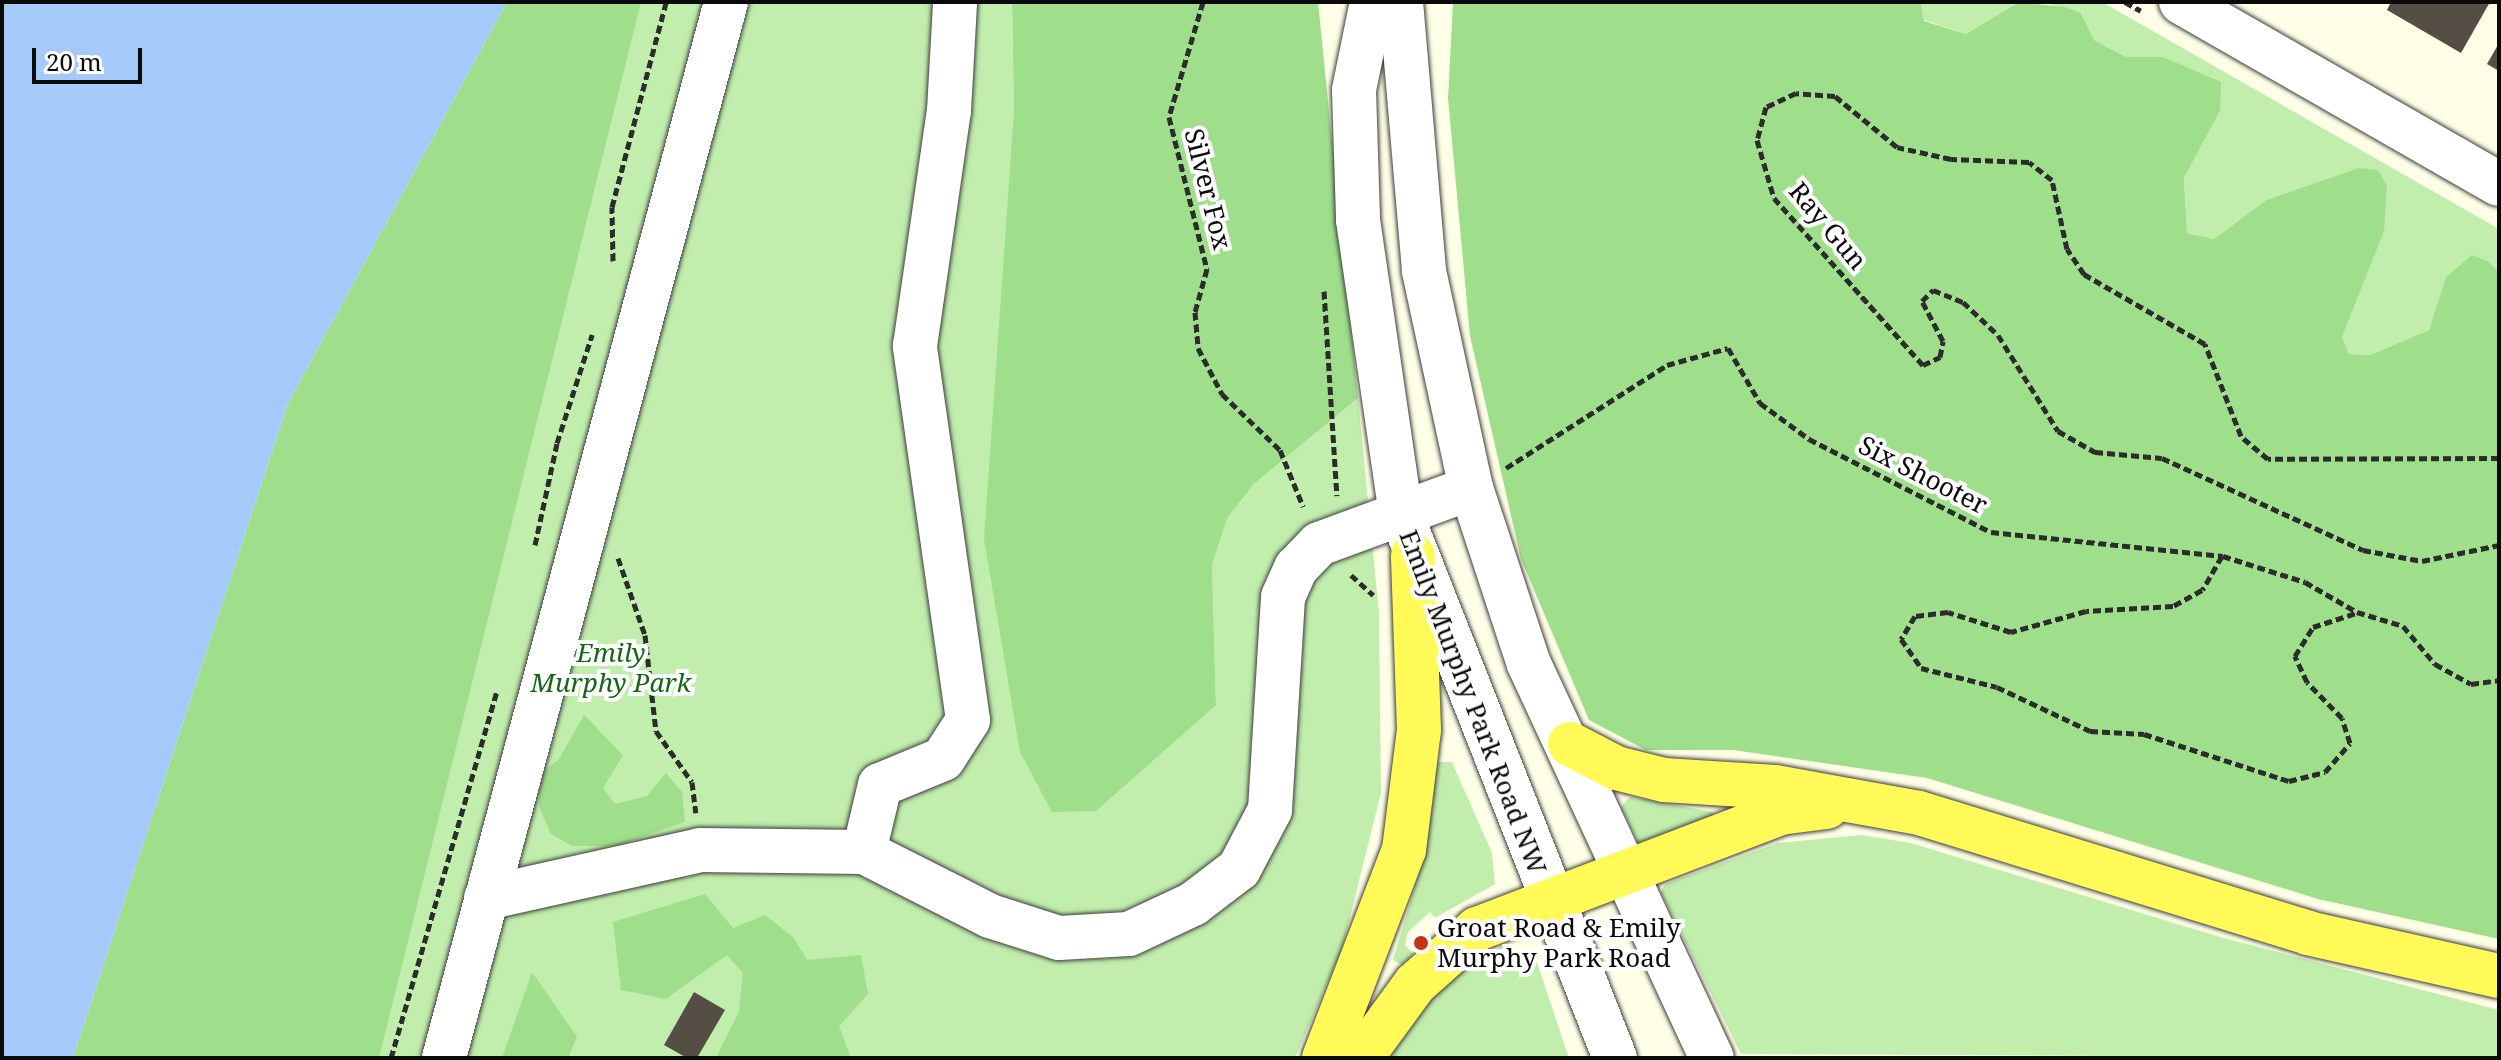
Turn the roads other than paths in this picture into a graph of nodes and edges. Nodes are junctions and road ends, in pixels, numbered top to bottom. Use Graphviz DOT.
graph roads {
  1 [pos="726,2"];
  2 [pos="955,2"];
  3 [pos="1372,2"];
  4 [pos="1401,2"];
  5 [pos="2181,2"];
  6 [pos="2499,184"];
  7 [pos="1471,488"];
  8 [pos="1401,514"];
  9 [pos="1413,555"];
  10 [pos="1570,744"];
  11 [pos="1865,803"];
  12 [pos="864,852"];
  13 [pos="1622,872"];
  14 [pos="1548,896"];
  15 [pos="486,898"];
  16 [pos="2499,976"];
  17 [pos="1711,1055"];
  18 [pos="444,1058"];
  19 [pos="1324,1058"];
  20 [pos="1361,1058"];
  21 [pos="1615,1058"];
  1 -- 15 [label="street"];
  2 -- 12 [label="street"];
  3 -- 8 [label="street, Emily Murphy Park Road NW"];
  4 -- 7 [label="street"];
  5 -- 6 [label="street"];
  7 -- 8 [label="street"];
  7 -- 10 [label="street"];
  8 -- 9 [label="street, Emily Murphy Park Road NW"];
  8 -- 12 [label="street"];
  9 -- 14 [label="street, Emily Murphy Park Road NW"];
  9 -- 19 [label="main road"];
  10 -- 11 [label="main road"];
  10 -- 13 [label="street"];
  11 -- 13 [label="main road"];
  11 -- 16 [label="main road"];
  12 -- 15 [label="street"];
  13 -- 14 [label="main road"];
  13 -- 17 [label="street"];
  14 -- 20 [label="main road"];
  14 -- 21 [label="street, Emily Murphy Park Road NW"];
  15 -- 18 [label="street"];
}
